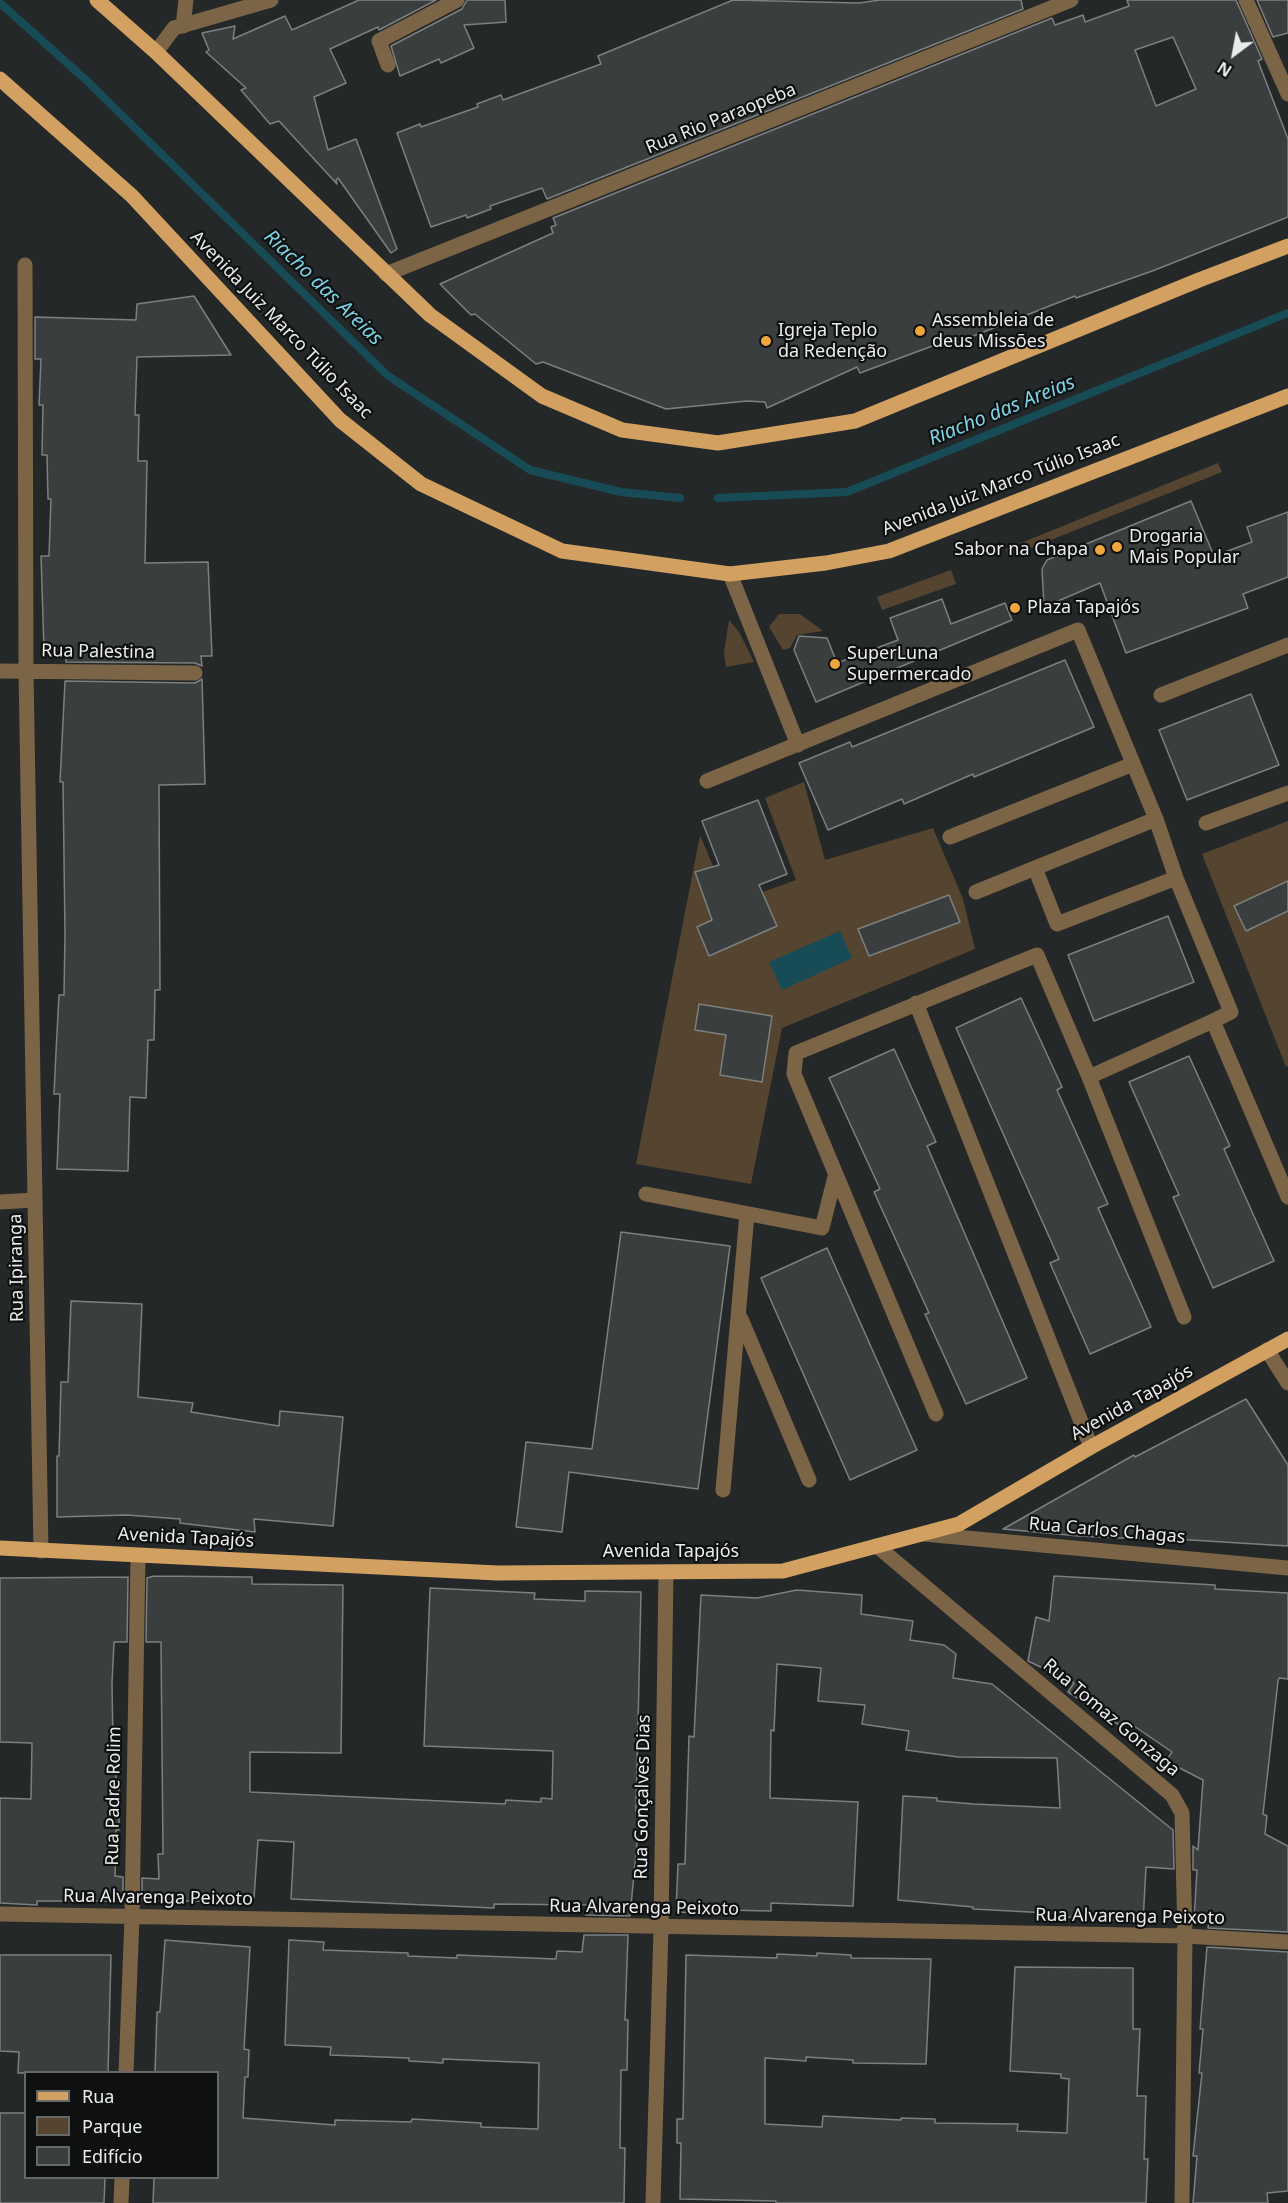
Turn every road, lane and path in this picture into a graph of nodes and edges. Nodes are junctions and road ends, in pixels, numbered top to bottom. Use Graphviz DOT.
graph roads {
  1 [pos="97,0"];
  2 [pos="186,0"];
  3 [pos="271,0"];
  4 [pos="457,0"];
  5 [pos="1071,0"];
  6 [pos="1246,0"];
  7 [pos="183,26"];
  8 [pos="156,52"];
  9 [pos="387,65"];
  10 [pos="0,80"];
  11 [pos="1288,94"];
  12 [pos="1288,246"];
  13 [pos="26,264"];
  14 [pos="386,274"];
  15 [pos="1288,396"];
  16 [pos="730,574"];
  17 [pos="1288,645"];
  18 [pos="0,671"];
  19 [pos="26,671"];
  20 [pos="195,673"];
  21 [pos="1161,695"];
  22 [pos="798,745"];
  23 [pos="1133,764"];
  24 [pos="706,781"];
  25 [pos="1288,793"];
  26 [pos="1156,819"];
  27 [pos="1206,823"];
  28 [pos="950,837"];
  29 [pos="1035,868"];
  30 [pos="1176,878"];
  31 [pos="976,892"];
  32 [pos="916,1004"];
  33 [pos="1213,1021"];
  34 [pos="1089,1077"];
  35 [pos="835,1177"];
  36 [pos="646,1194"];
  37 [pos="1288,1197"];
  38 [pos="35,1200"];
  39 [pos="0,1202"];
  40 [pos="747,1214"];
  41 [pos="740,1317"];
  42 [pos="1184,1317"];
  43 [pos="1288,1339"];
  44 [pos="1267,1350"];
  45 [pos="1288,1383"];
  46 [pos="936,1414"];
  47 [pos="1091,1447"];
  48 [pos="809,1480"];
  49 [pos="723,1490"];
  50 [pos="923,1534"];
  51 [pos="877,1546"];
  52 [pos="0,1548"];
  53 [pos="41,1551"];
  54 [pos="138,1556"];
  55 [pos="1288,1568"];
  56 [pos="666,1572"];
  57 [pos="0,1914"];
  58 [pos="132,1918"];
  59 [pos="661,1929"];
  60 [pos="1185,1936"];
  61 [pos="1288,1942"];
  62 [pos="126,2071"];
  63 [pos="122,2179"];
  64 [pos="121,2203"];
  65 [pos="653,2203"];
  66 [pos="1182,2203"];
  1 -- 8 [label="main road"];
  2 -- 7 [label="street"];
  3 -- 7 [label="street"];
  4 -- 9 [label="street"];
  5 -- 14 [label="street, Rua Rio Paraopeba"];
  6 -- 11 [label="street"];
  7 -- 8 [label="street"];
  8 -- 14 [label="main road"];
  10 -- 16 [label="main road, Avenida Juiz Marco Túlio Isaac"];
  12 -- 14 [label="main road"];
  13 -- 19 [label="street, Rua Ipiranga"];
  15 -- 16 [label="main road, Avenida Juiz Marco Túlio Isaac"];
  16 -- 22 [label="street"];
  17 -- 21 [label="street"];
  18 -- 19 [label="street, Rua Palestina"];
  19 -- 20 [label="street, Rua Palestina"];
  19 -- 38 [label="street, Rua Ipiranga"];
  22 -- 23 [label="street"];
  22 -- 24 [label="street"];
  23 -- 26 [label="street"];
  23 -- 28 [label="street"];
  25 -- 27 [label="street"];
  26 -- 29 [label="street"];
  26 -- 30 [label="street"];
  29 -- 30 [label="street"];
  29 -- 31 [label="street"];
  30 -- 33 [label="street"];
  32 -- 34 [label="street"];
  32 -- 35 [label="street"];
  32 -- 47 [label="street"];
  33 -- 34 [label="street"];
  33 -- 37 [label="street"];
  34 -- 42 [label="street"];
  35 -- 40 [label="street"];
  35 -- 46 [label="street"];
  36 -- 40 [label="street"];
  38 -- 39 [label="street"];
  38 -- 53 [label="street, Rua Ipiranga"];
  40 -- 41 [label="street"];
  41 -- 48 [label="street"];
  41 -- 49 [label="street"];
  43 -- 44 [label="main road, Avenida Tapajós"];
  44 -- 45 [label="street"];
  44 -- 47 [label="main road, Avenida Tapajós"];
  47 -- 50 [label="main road, Avenida Tapajós"];
  50 -- 51 [label="main road, Avenida Tapajós"];
  50 -- 55 [label="street, Rua Carlos Chagas"];
  51 -- 56 [label="main road, Avenida Tapajós"];
  51 -- 60 [label="street, Rua Tomaz Gonzaga"];
  52 -- 53 [label="main road, Avenida Tapajós"];
  53 -- 54 [label="main road, Avenida Tapajós"];
  54 -- 56 [label="main road, Avenida Tapajós"];
  54 -- 58 [label="street, Rua Padre Rolim"];
  56 -- 59 [label="street, Rua Gonçalves Dias"];
  57 -- 58 [label="street, Rua Alvarenga Peixoto"];
  58 -- 59 [label="street, Rua Alvarenga Peixoto"];
  58 -- 62 [label="street, Rua Padre Rolim"];
  59 -- 60 [label="street, Rua Alvarenga Peixoto"];
  59 -- 65 [label="street, Rua Gonçalves Dias"];
  60 -- 61 [label="street, Rua Alvarenga Peixoto"];
  60 -- 66 [label="street, Rua Tomaz Gonzaga"];
  63 -- 64 [label="street"];
}
